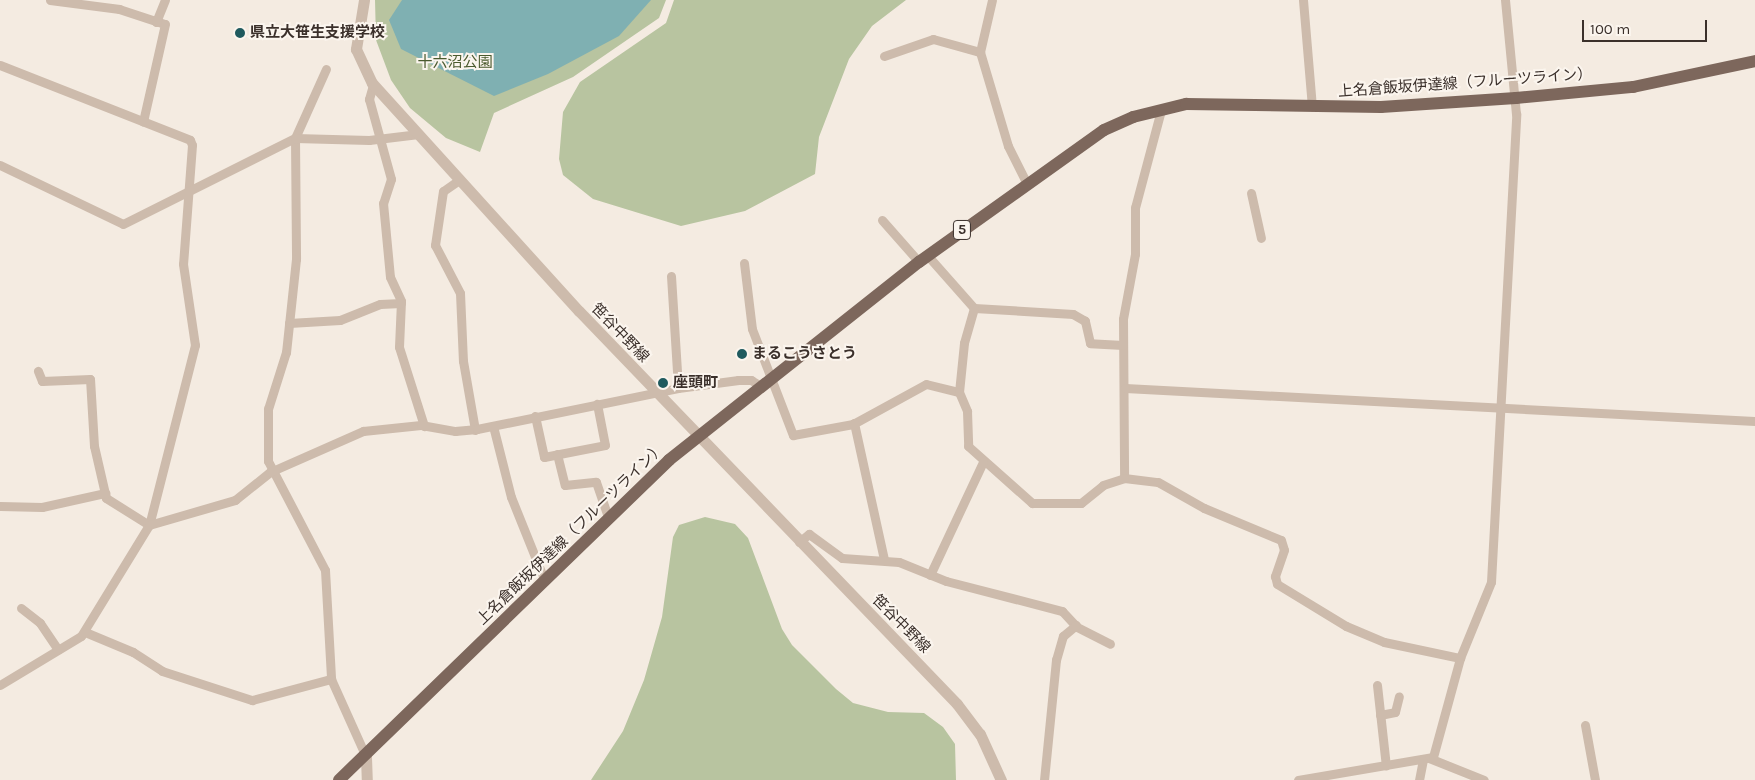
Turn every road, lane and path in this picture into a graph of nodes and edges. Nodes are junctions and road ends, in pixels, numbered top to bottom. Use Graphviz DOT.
graph roads {
  1 [pos="50,0"];
  2 [pos="165,0"];
  3 [pos="364,0"];
  4 [pos="992,0"];
  5 [pos="1303,0"];
  6 [pos="1505,0"];
  7 [pos="156,22"];
  8 [pos="980,52"];
  9 [pos="884,56"];
  10 [pos="1755,61"];
  11 [pos="0,65"];
  12 [pos="326,69"];
  13 [pos="373,85"];
  14 [pos="1516,98"];
  15 [pos="1312,107"];
  16 [pos="1161,110"];
  17 [pos="143,122"];
  18 [pos="419,134"];
  19 [pos="295,138"];
  20 [pos="378,139"];
  21 [pos="0,166"];
  22 [pos="459,180"];
  23 [pos="1026,182"];
  24 [pos="190,190"];
  25 [pos="1251,192"];
  26 [pos="882,220"];
  27 [pos="1262,238"];
  28 [pos="923,259"];
  29 [pos="744,263"];
  30 [pos="671,276"];
  31 [pos="401,303"];
  32 [pos="974,308"];
  33 [pos="289,323"];
  34 [pos="1123,344"];
  35 [pos="38,371"];
  36 [pos="766,384"];
  37 [pos="678,388"];
  38 [pos="1125,388"];
  39 [pos="656,392"];
  40 [pos="958,392"];
  41 [pos="597,404"];
  42 [pos="1501,407"];
  43 [pos="535,416"];
  44 [pos="1755,421"];
  45 [pos="854,423"];
  46 [pos="424,426"];
  47 [pos="492,426"];
  48 [pos="474,430"];
  49 [pos="698,437"];
  50 [pos="557,454"];
  51 [pos="983,462"];
  52 [pos="270,472"];
  53 [pos="1124,478"];
  54 [pos="105,492"];
  55 [pos="0,498"];
  56 [pos="3,506"];
  57 [pos="608,516"];
  58 [pos="149,525"];
  59 [pos="799,542"];
  60 [pos="884,560"];
  61 [pos="930,575"];
  62 [pos="544,579"];
  63 [pos="21,608"];
  64 [pos="1076,625"];
  65 [pos="85,632"];
  66 [pos="1110,644"];
  67 [pos="58,650"];
  68 [pos="1460,658"];
  69 [pos="331,679"];
  70 [pos="0,685"];
  71 [pos="1377,685"];
  72 [pos="1398,696"];
  73 [pos="1380,715"];
  74 [pos="1585,725"];
  75 [pos="366,757"];
  76 [pos="1426,759"];
  77 [pos="1386,766"];
  78 [pos="339,780"];
  79 [pos="366,780"];
  80 [pos="1001,780"];
  81 [pos="1044,780"];
  82 [pos="1298,780"];
  83 [pos="1419,780"];
  84 [pos="1484,780"];
  85 [pos="1595,780"];
  1 -- 7 [label="street"];
  2 -- 7 [label="street"];
  3 -- 13 [label="street, 笹谷中野線"];
  4 -- 8 [label="street"];
  5 -- 15 [label="street"];
  6 -- 14 [label="street"];
  7 -- 17 [label="street"];
  8 -- 9 [label="street"];
  8 -- 23 [label="street"];
  10 -- 14 [label="main road, 上名倉飯坂伊達線（フルーツライン） / 5"];
  11 -- 17 [label="street"];
  12 -- 19 [label="street"];
  13 -- 18 [label="street, 笹谷中野線"];
  13 -- 20 [label="street"];
  14 -- 15 [label="main road, 上名倉飯坂伊達線（フルーツライン） / 5"];
  14 -- 42 [label="street"];
  15 -- 16 [label="main road, 上名倉飯坂伊達線（フルーツライン） / 5"];
  16 -- 23 [label="main road, 上名倉飯坂伊達線（フルーツライン） / 5"];
  16 -- 34 [label="street"];
  17 -- 24 [label="street"];
  18 -- 20 [label="street"];
  18 -- 22 [label="street, 笹谷中野線"];
  19 -- 20 [label="street"];
  19 -- 24 [label="street"];
  19 -- 33 [label="street"];
  20 -- 31 [label="street"];
  21 -- 24 [label="street"];
  22 -- 39 [label="street, 笹谷中野線"];
  22 -- 48 [label="street"];
  23 -- 28 [label="main road, 上名倉飯坂伊達線（フルーツライン） / 5"];
  24 -- 58 [label="street"];
  25 -- 27 [label="street"];
  26 -- 28 [label="street"];
  28 -- 32 [label="street"];
  28 -- 36 [label="main road, 上名倉飯坂伊達線（フルーツライン） / 5"];
  29 -- 36 [label="street"];
  30 -- 37 [label="street"];
  31 -- 33 [label="street"];
  31 -- 46 [label="street"];
  32 -- 34 [label="street"];
  32 -- 40 [label="street"];
  33 -- 52 [label="street"];
  34 -- 38 [label="street"];
  35 -- 54 [label="street"];
  36 -- 37 [label="street"];
  36 -- 45 [label="street"];
  36 -- 49 [label="main road, 上名倉飯坂伊達線（フルーツライン） / 5"];
  37 -- 39 [label="street"];
  38 -- 42 [label="street"];
  38 -- 53 [label="street"];
  39 -- 41 [label="street"];
  39 -- 49 [label="street, 笹谷中野線"];
  40 -- 45 [label="street"];
  40 -- 51 [label="street"];
  41 -- 43 [label="street"];
  41 -- 50 [label="street"];
  42 -- 44 [label="street"];
  42 -- 68 [label="street"];
  43 -- 47 [label="street"];
  43 -- 50 [label="street"];
  45 -- 60 [label="street"];
  46 -- 48 [label="street"];
  46 -- 52 [label="street"];
  47 -- 48 [label="street"];
  47 -- 62 [label="street"];
  49 -- 57 [label="main road, 上名倉飯坂伊達線（フルーツライン） / 5"];
  49 -- 59 [label="street, 笹谷中野線"];
  50 -- 57 [label="street"];
  51 -- 53 [label="street"];
  51 -- 61 [label="street"];
  52 -- 58 [label="street"];
  52 -- 69 [label="street"];
  53 -- 68 [label="street"];
  54 -- 56 [label="street"];
  54 -- 58 [label="street"];
  55 -- 56 [label="street"];
  57 -- 62 [label="main road, 上名倉飯坂伊達線（フルーツライン） / 5"];
  58 -- 65 [label="street"];
  59 -- 60 [label="street"];
  59 -- 80 [label="street, 笹谷中野線"];
  60 -- 61 [label="street"];
  61 -- 64 [label="street"];
  62 -- 75 [label="main road, 上名倉飯坂伊達線（フルーツライン） / 5"];
  63 -- 67 [label="street"];
  64 -- 66 [label="street"];
  64 -- 81 [label="street"];
  65 -- 67 [label="street"];
  65 -- 69 [label="street"];
  67 -- 70 [label="street"];
  68 -- 76 [label="street"];
  69 -- 75 [label="street"];
  71 -- 73 [label="street"];
  72 -- 73 [label="street"];
  73 -- 77 [label="street"];
  74 -- 85 [label="street"];
  75 -- 78 [label="main road, 上名倉飯坂伊達線（フルーツライン） / 5"];
  75 -- 79 [label="street"];
  76 -- 77 [label="street"];
  76 -- 83 [label="street"];
  76 -- 84 [label="street"];
  77 -- 82 [label="street"];
}
